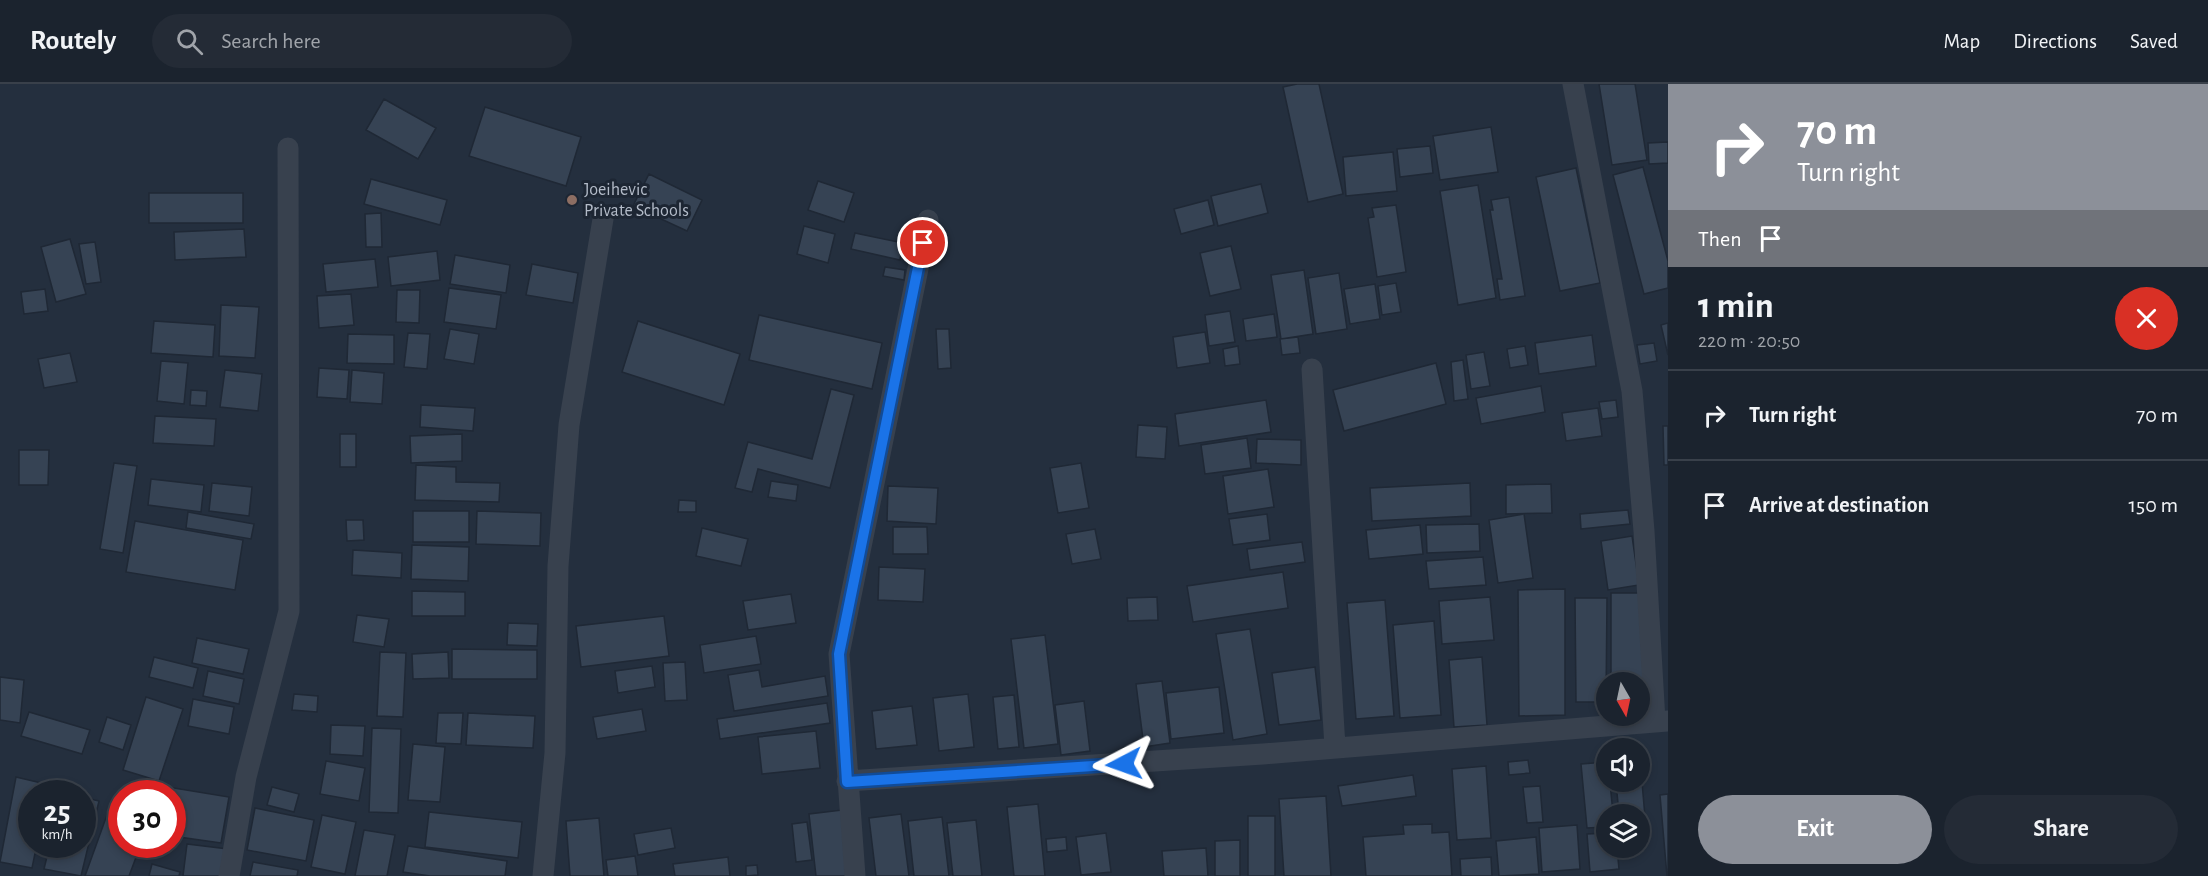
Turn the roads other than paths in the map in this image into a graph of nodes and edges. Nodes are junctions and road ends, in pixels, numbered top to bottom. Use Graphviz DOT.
graph roads {
  1 [pos="1573,84"];
  2 [pos="288,148"];
  3 [pos="603,219"];
  4 [pos="928,220"];
  5 [pos="1312,369"];
  6 [pos="1662,721"];
  7 [pos="1335,747"];
  8 [pos="847,782"];
  9 [pos="230,876"];
  10 [pos="543,876"];
  11 [pos="855,876"];
  1 -- 6 [label="street"];
  2 -- 9 [label="street"];
  3 -- 10 [label="street"];
  4 -- 8 [label="street"];
  5 -- 7 [label="street"];
  6 -- 7 [label="street"];
  7 -- 8 [label="street"];
  8 -- 11 [label="street"];
}
